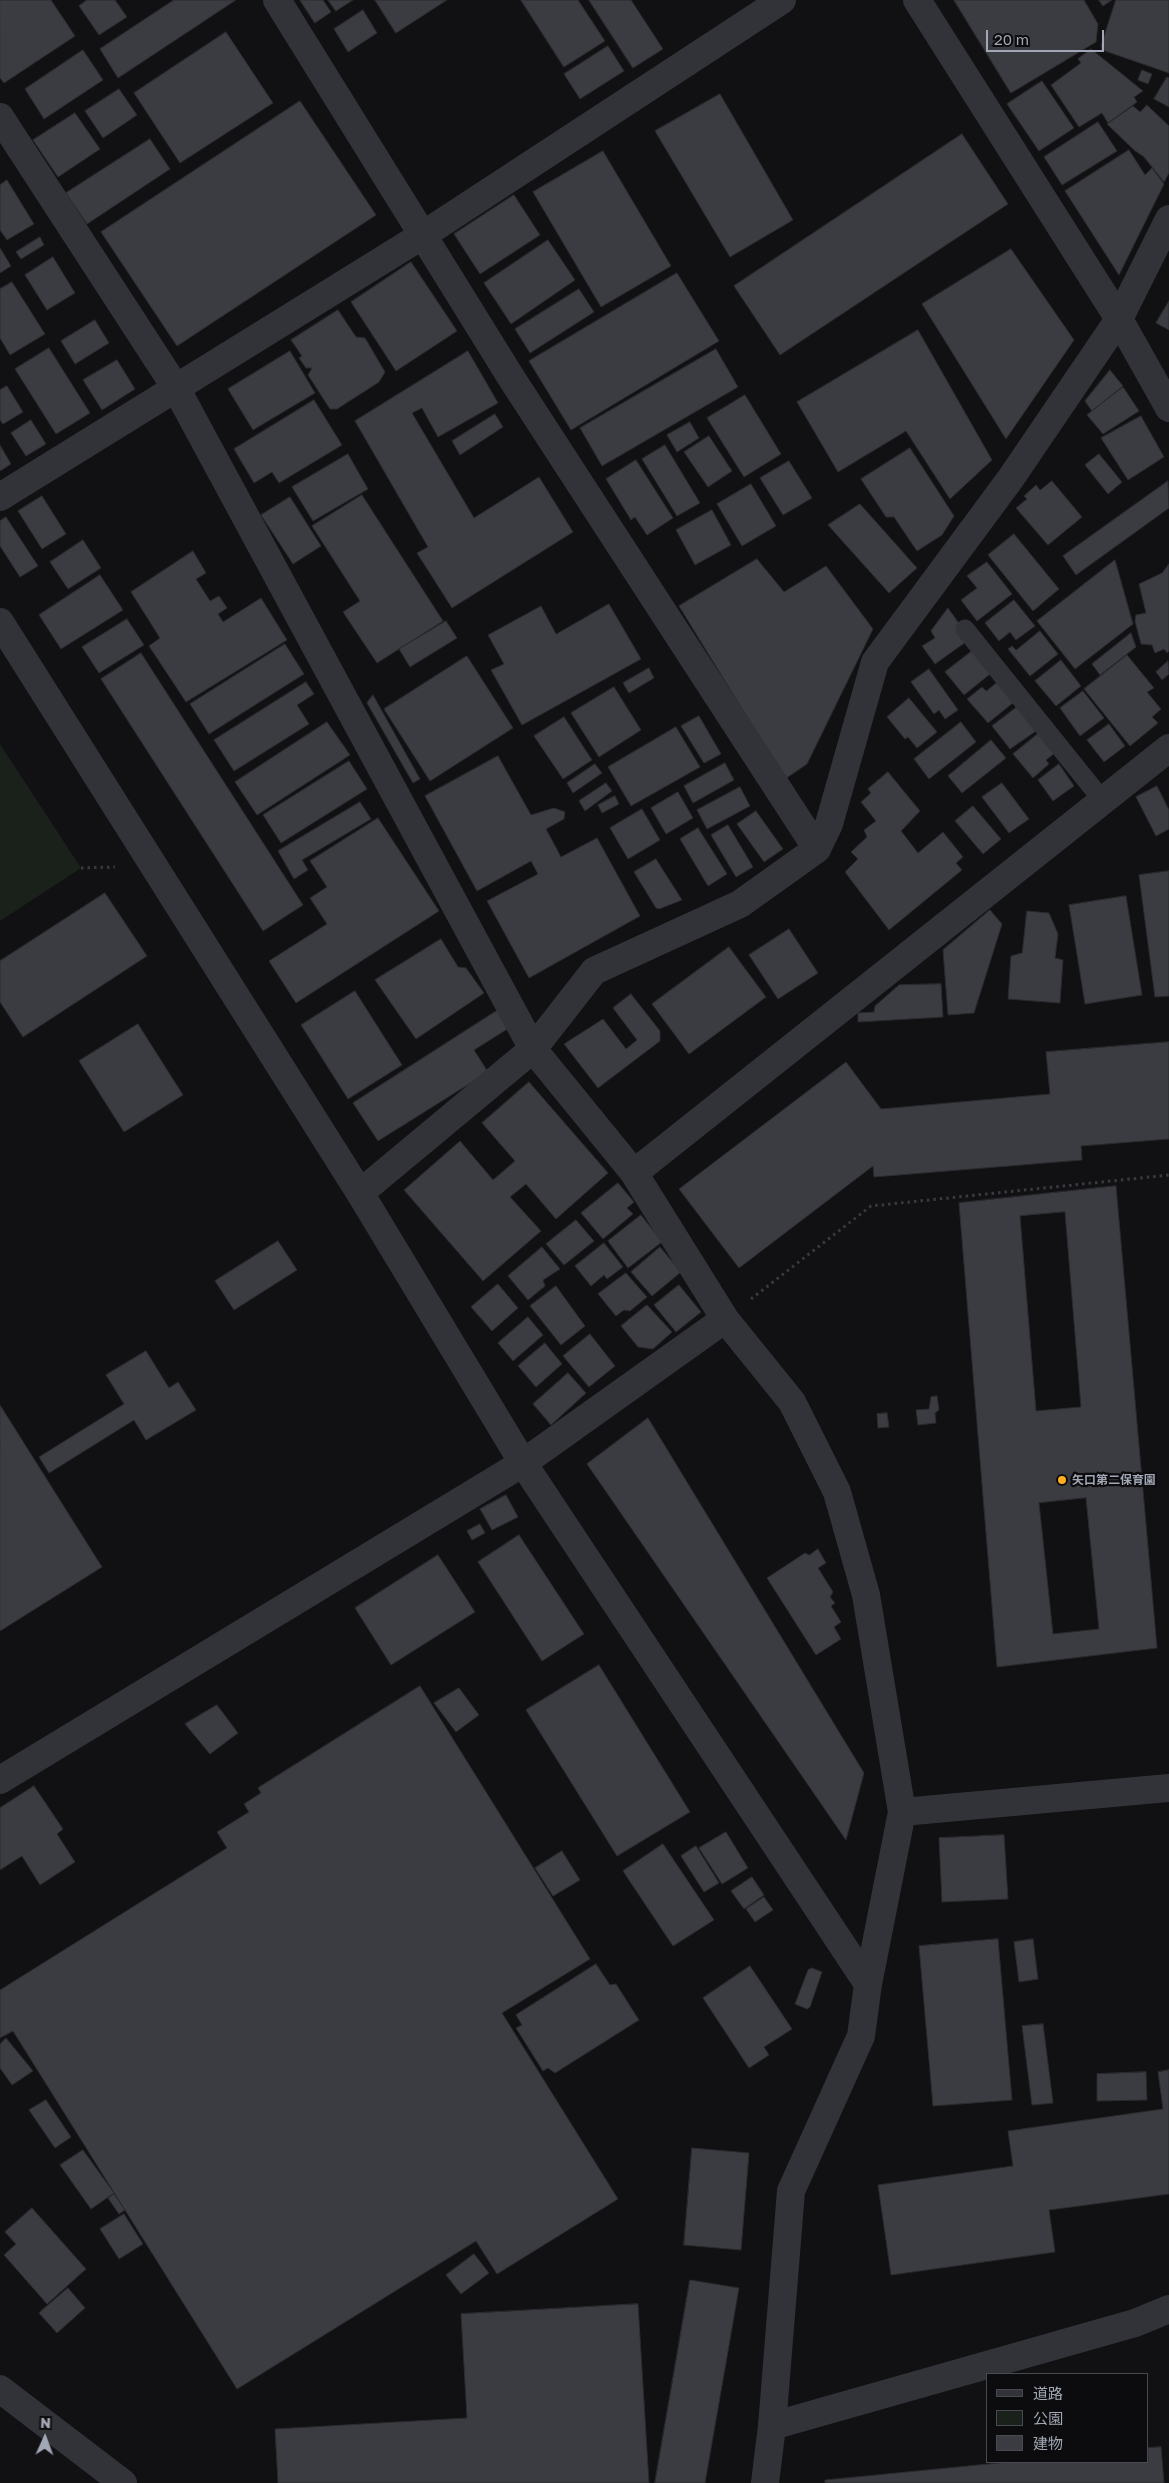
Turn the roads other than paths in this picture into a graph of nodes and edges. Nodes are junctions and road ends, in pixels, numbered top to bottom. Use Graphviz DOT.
graph roads {
  1 [pos="277,0"];
  2 [pos="782,0"];
  3 [pos="917,0"];
  4 [pos="0,117"];
  5 [pos="1169,219"];
  6 [pos="424,234"];
  7 [pos="1119,319"];
  8 [pos="176,388"];
  9 [pos="1169,408"];
  10 [pos="0,497"];
  11 [pos="0,622"];
  12 [pos="965,629"];
  13 [pos="1169,748"];
  14 [pos="1103,801"];
  15 [pos="817,849"];
  16 [pos="533,1049"];
  17 [pos="634,1173"];
  18 [pos="360,1192"];
  19 [pos="725,1319"];
  20 [pos="523,1463"];
  21 [pos="0,1780"];
  22 [pos="1169,1788"];
  23 [pos="902,1812"];
  24 [pos="868,1984"];
  25 [pos="1169,2309"];
  26 [pos="0,2389"];
  27 [pos="772,2426"];
  28 [pos="123,2483"];
  29 [pos="765,2483"];
  1 -- 6 [label="street"];
  2 -- 6 [label="street"];
  3 -- 7 [label="street"];
  4 -- 8 [label="street"];
  5 -- 7 [label="street"];
  6 -- 8 [label="street"];
  6 -- 15 [label="street"];
  7 -- 9 [label="street"];
  7 -- 15 [label="street"];
  8 -- 10 [label="street"];
  8 -- 16 [label="street"];
  11 -- 18 [label="street"];
  12 -- 14 [label="lane"];
  13 -- 14 [label="street"];
  14 -- 17 [label="street"];
  15 -- 16 [label="street"];
  16 -- 17 [label="street"];
  16 -- 18 [label="street"];
  17 -- 19 [label="street"];
  18 -- 20 [label="street"];
  19 -- 20 [label="street"];
  19 -- 23 [label="street"];
  20 -- 21 [label="street"];
  20 -- 24 [label="street"];
  22 -- 23 [label="street"];
  23 -- 24 [label="street"];
  24 -- 27 [label="street"];
  25 -- 27 [label="street"];
  26 -- 28 [label="street"];
  27 -- 29 [label="street"];
}
